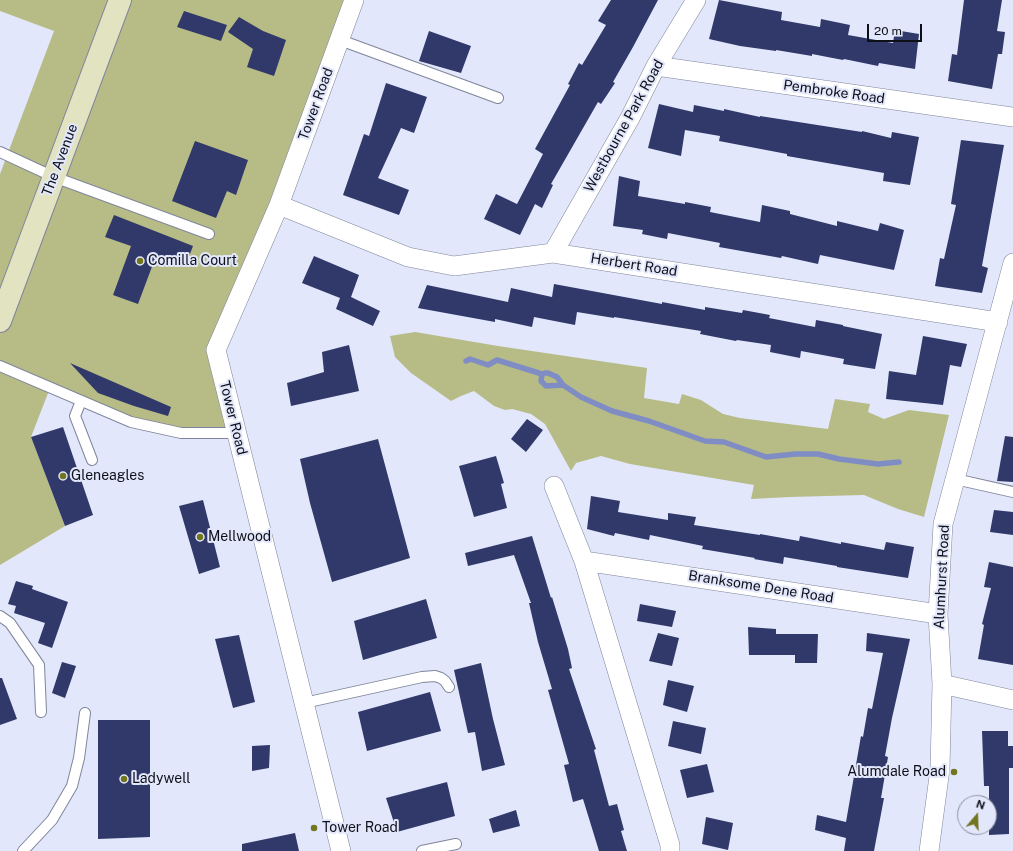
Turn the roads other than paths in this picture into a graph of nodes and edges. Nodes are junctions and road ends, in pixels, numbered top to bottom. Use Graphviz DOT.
graph roads {
  1 [pos="120,0"];
  2 [pos="354,0"];
  3 [pos="696,0"];
  4 [pos="340,40"];
  5 [pos="656,66"];
  6 [pos="498,98"];
  7 [pos="1013,117"];
  8 [pos="0,152"];
  9 [pos="54,177"];
  10 [pos="279,205"];
  11 [pos="209,234"];
  12 [pos="553,253"];
  13 [pos="1012,276"];
  14 [pos="0,321"];
  15 [pos="998,322"];
  16 [pos="0,366"];
  17 [pos="81,401"];
  18 [pos="237,433"];
  19 [pos="92,460"];
  20 [pos="955,479"];
  21 [pos="554,486"];
  22 [pos="1013,492"];
  23 [pos="584,560"];
  24 [pos="938,614"];
  25 [pos="0,616"];
  26 [pos="942,684"];
  27 [pos="448,687"];
  28 [pos="1013,700"];
  29 [pos="304,703"];
  30 [pos="41,712"];
  31 [pos="85,713"];
  32 [pos="456,844"];
  33 [pos="24,851"];
  34 [pos="341,851"];
  35 [pos="422,851"];
  36 [pos="670,851"];
  37 [pos="929,851"];
  1 -- 9 [label="main road, The Avenue"];
  2 -- 4 [label="street, Tower Road"];
  3 -- 5 [label="street, Westbourne Park Road"];
  4 -- 6 [label="lane"];
  4 -- 10 [label="street, Tower Road"];
  5 -- 7 [label="street, Pembroke Road"];
  5 -- 12 [label="street, Westbourne Park Road"];
  8 -- 9 [label="lane"];
  9 -- 11 [label="lane"];
  9 -- 14 [label="main road, The Avenue"];
  10 -- 12 [label="street, Herbert Road"];
  10 -- 18 [label="street, Tower Road"];
  12 -- 15 [label="street, Herbert Road"];
  13 -- 15 [label="street, Alumhurst Road"];
  15 -- 20 [label="street, Alumhurst Road"];
  16 -- 17 [label="lane"];
  17 -- 18 [label="lane"];
  17 -- 19 [label="lane"];
  18 -- 29 [label="street, Tower Road"];
  20 -- 22 [label="lane"];
  20 -- 24 [label="street, Alumhurst Road"];
  21 -- 23 [label="street"];
  23 -- 24 [label="street, Branksome Dene Road"];
  23 -- 36 [label="street"];
  24 -- 26 [label="street, Alumhurst Road"];
  25 -- 30 [label="lane"];
  26 -- 28 [label="street"];
  26 -- 37 [label="street, Alumhurst Road"];
  27 -- 29 [label="lane"];
  29 -- 34 [label="street, Tower Road"];
  31 -- 33 [label="lane"];
  32 -- 35 [label="lane"];
}
